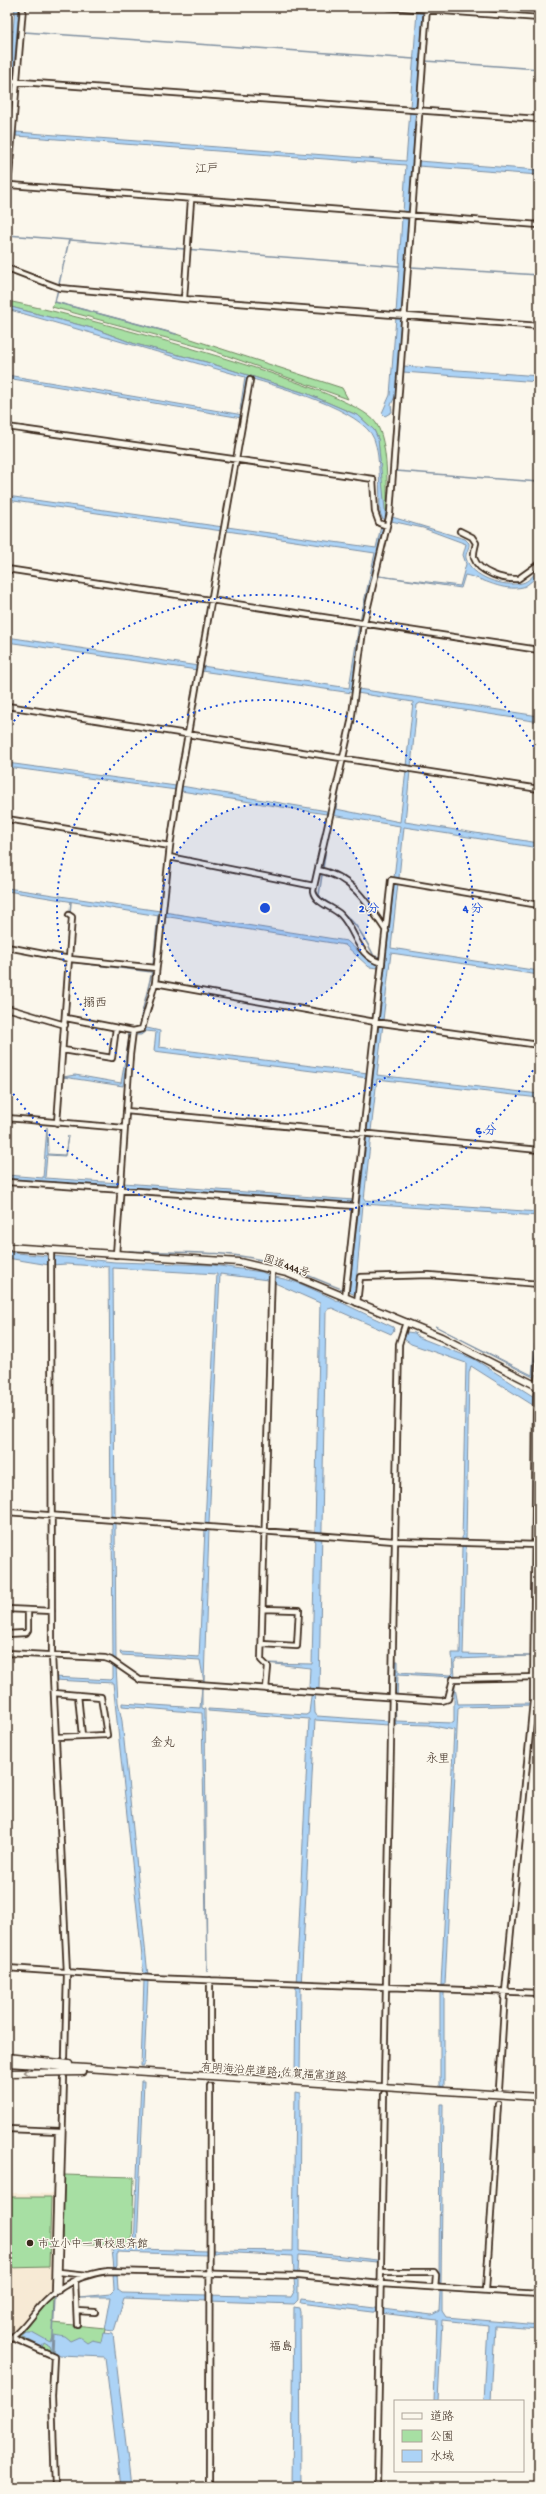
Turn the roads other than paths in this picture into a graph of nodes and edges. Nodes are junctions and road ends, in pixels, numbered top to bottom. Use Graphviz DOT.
graph roads {
  1 [pos="23,7"];
  2 [pos="389,7"];
  3 [pos="427,8"];
  4 [pos="539,18"];
  5 [pos="7,81"];
  6 [pos="17,81"];
  7 [pos="419,110"];
  8 [pos="539,119"];
  9 [pos="9,169"];
  10 [pos="10,185"];
  11 [pos="7,193"];
  12 [pos="7,200"];
  13 [pos="191,200"];
  14 [pos="412,215"];
  15 [pos="539,225"];
  16 [pos="7,268"];
  17 [pos="184,299"];
  18 [pos="406,316"];
  19 [pos="539,326"];
  20 [pos="250,380"];
  21 [pos="7,427"];
  22 [pos="236,459"];
  23 [pos="387,526"];
  24 [pos="460,532"];
  25 [pos="539,564"];
  26 [pos="7,569"];
  27 [pos="212,600"];
  28 [pos="364,623"];
  29 [pos="539,650"];
  30 [pos="7,706"];
  31 [pos="189,734"];
  32 [pos="342,758"];
  33 [pos="539,788"];
  34 [pos="7,819"];
  35 [pos="170,846"];
  36 [pos="169,857"];
  37 [pos="318,870"];
  38 [pos="314,886"];
  39 [pos="539,905"];
  40 [pos="71,916"];
  41 [pos="386,931"];
  42 [pos="7,947"];
  43 [pos="70,959"];
  44 [pos="382,963"];
  45 [pos="156,968"];
  46 [pos="155,983"];
  47 [pos="7,1008"];
  48 [pos="66,1018"];
  49 [pos="375,1022"];
  50 [pos="65,1024"];
  51 [pos="116,1028"];
  52 [pos="133,1031"];
  53 [pos="539,1045"];
  54 [pos="63,1050"];
  55 [pos="126,1111"];
  56 [pos="7,1118"];
  57 [pos="57,1124"];
  58 [pos="124,1128"];
  59 [pos="364,1133"];
  60 [pos="539,1150"];
  61 [pos="7,1182"];
  62 [pos="120,1190"];
  63 [pos="355,1206"];
  64 [pos="7,1247"];
  65 [pos="116,1255"];
  66 [pos="51,1258"];
  67 [pos="272,1271"];
  68 [pos="539,1284"];
  69 [pos="345,1298"];
  70 [pos="357,1303"];
  71 [pos="406,1322"];
  72 [pos="539,1354"];
  73 [pos="538,1386"];
  74 [pos="7,1512"];
  75 [pos="51,1515"];
  76 [pos="265,1532"];
  77 [pos="394,1541"];
  78 [pos="536,1544"];
  79 [pos="7,1609"];
  80 [pos="263,1609"];
  81 [pos="28,1610"];
  82 [pos="52,1611"];
  83 [pos="7,1634"];
  84 [pos="262,1644"];
  85 [pos="7,1653"];
  86 [pos="52,1655"];
  87 [pos="532,1677"];
  88 [pos="539,1677"];
  89 [pos="266,1689"];
  90 [pos="54,1693"];
  91 [pos="78,1695"];
  92 [pos="391,1699"];
  93 [pos="82,1736"];
  94 [pos="56,1737"];
  95 [pos="7,1968"];
  96 [pos="67,1973"];
  97 [pos="210,1980"];
  98 [pos="386,1987"];
  99 [pos="505,1992"];
  100 [pos="539,1993"];
  101 [pos="7,2057"];
  102 [pos="65,2058"];
  103 [pos="7,2063"];
  104 [pos="81,2068"];
  105 [pos="210,2070"];
  106 [pos="135,2072"];
  107 [pos="7,2073"];
  108 [pos="64,2078"];
  109 [pos="384,2085"];
  110 [pos="210,2086"];
  111 [pos="499,2089"];
  112 [pos="384,2094"];
  113 [pos="539,2097"];
  114 [pos="498,2104"];
  115 [pos="7,2129"];
  116 [pos="60,2131"];
  117 [pos="59,2272"];
  118 [pos="381,2272"];
  119 [pos="210,2274"];
  120 [pos="88,2275"];
  121 [pos="75,2280"];
  122 [pos="381,2284"];
  123 [pos="435,2288"];
  124 [pos="486,2290"];
  125 [pos="56,2293"];
  126 [pos="539,2294"];
  127 [pos="77,2311"];
  128 [pos="95,2312"];
  129 [pos="77,2324"];
  130 [pos="14,2337"];
  131 [pos="7,2342"];
  132 [pos="55,2487"];
  133 [pos="209,2487"];
  134 [pos="377,2487"];
  1 -- 6 [label="street"];
  2 -- 3 [label="street"];
  3 -- 4 [label="street"];
  3 -- 7 [label="street"];
  5 -- 6 [label="street"];
  6 -- 7 [label="street"];
  6 -- 9 [label="street"];
  7 -- 8 [label="street"];
  7 -- 14 [label="street"];
  9 -- 10 [label="street"];
  10 -- 11 [label="street"];
  10 -- 13 [label="street"];
  11 -- 12 [label="street"];
  13 -- 14 [label="street"];
  13 -- 17 [label="street"];
  14 -- 15 [label="street"];
  14 -- 18 [label="street"];
  16 -- 17 [label="street"];
  17 -- 18 [label="street"];
  18 -- 19 [label="street"];
  18 -- 23 [label="street"];
  20 -- 22 [label="street"];
  21 -- 22 [label="street"];
  22 -- 23 [label="street"];
  22 -- 27 [label="street"];
  23 -- 28 [label="street"];
  24 -- 25 [label="street"];
  26 -- 27 [label="street"];
  27 -- 28 [label="street"];
  27 -- 31 [label="street"];
  28 -- 29 [label="street"];
  28 -- 32 [label="street"];
  30 -- 31 [label="street"];
  31 -- 32 [label="street"];
  31 -- 35 [label="street"];
  32 -- 33 [label="street"];
  32 -- 37 [label="street"];
  34 -- 35 [label="street"];
  35 -- 36 [label="street"];
  36 -- 38 [label="street"];
  36 -- 45 [label="street"];
  37 -- 38 [label="street"];
  37 -- 41 [label="street"];
  38 -- 44 [label="street"];
  39 -- 41 [label="street"];
  40 -- 43 [label="street"];
  41 -- 44 [label="street"];
  42 -- 43 [label="street"];
  43 -- 45 [label="street"];
  43 -- 48 [label="street"];
  44 -- 49 [label="street"];
  45 -- 46 [label="street"];
  46 -- 49 [label="street"];
  46 -- 52 [label="street"];
  47 -- 50 [label="street"];
  48 -- 50 [label="street"];
  48 -- 51 [label="street"];
  49 -- 53 [label="street"];
  49 -- 59 [label="street"];
  50 -- 54 [label="street"];
  51 -- 52 [label="street"];
  51 -- 54 [label="street"];
  52 -- 55 [label="street"];
  54 -- 57 [label="street"];
  55 -- 58 [label="street"];
  55 -- 59 [label="street"];
  56 -- 57 [label="street"];
  57 -- 58 [label="street"];
  58 -- 62 [label="street"];
  59 -- 60 [label="street"];
  59 -- 63 [label="street"];
  61 -- 62 [label="street"];
  62 -- 63 [label="street"];
  62 -- 65 [label="street"];
  63 -- 69 [label="street"];
  64 -- 66 [label="highway, 国道444号"];
  65 -- 66 [label="highway, 国道444号"];
  65 -- 67 [label="highway, 国道444号"];
  66 -- 75 [label="street"];
  67 -- 69 [label="highway, 国道444号"];
  67 -- 76 [label="street"];
  68 -- 70 [label="street"];
  69 -- 70 [label="highway, 国道444号"];
  70 -- 71 [label="highway, 国道444号"];
  71 -- 73 [label="highway, 国道444号"];
  71 -- 77 [label="street"];
  72 -- 73 [label="street"];
  73 -- 78 [label="street"];
  74 -- 75 [label="street"];
  75 -- 76 [label="street"];
  75 -- 82 [label="street"];
  76 -- 77 [label="street"];
  76 -- 80 [label="street"];
  77 -- 78 [label="street"];
  77 -- 92 [label="street"];
  78 -- 87 [label="street"];
  79 -- 81 [label="street"];
  80 -- 84 [label="street"];
  80 -- 84 [label="street"];
  81 -- 82 [label="street"];
  81 -- 83 [label="street"];
  82 -- 86 [label="street"];
  84 -- 89 [label="street"];
  85 -- 86 [label="street"];
  86 -- 89 [label="street"];
  86 -- 90 [label="street"];
  87 -- 88 [label="street"];
  87 -- 92 [label="street"];
  87 -- 99 [label="street"];
  89 -- 92 [label="street"];
  90 -- 91 [label="street"];
  90 -- 94 [label="street"];
  91 -- 93 [label="street"];
  91 -- 93 [label="street"];
  92 -- 98 [label="street"];
  93 -- 94 [label="street"];
  94 -- 96 [label="street"];
  95 -- 96 [label="street"];
  96 -- 97 [label="street"];
  96 -- 102 [label="street"];
  97 -- 98 [label="street"];
  97 -- 105 [label="street"];
  98 -- 99 [label="street"];
  98 -- 109 [label="street"];
  99 -- 100 [label="street"];
  99 -- 111 [label="street"];
  101 -- 104 [label="highway"];
  103 -- 104 [label="highway, 有明海沿岸道路;佐賀福富道路"];
  104 -- 106 [label="highway, 有明海沿岸道路;佐賀福富道路"];
  106 -- 107 [label="highway, one-way"];
  106 -- 113 [label="highway, 有明海沿岸道路;佐賀福富道路"];
  108 -- 116 [label="street"];
  110 -- 119 [label="street"];
  112 -- 118 [label="street"];
  114 -- 124 [label="street"];
  115 -- 116 [label="street"];
  116 -- 117 [label="street"];
  116 -- 125 [label="street"];
  117 -- 120 [label="street"];
  117 -- 125 [label="street"];
  118 -- 122 [label="street"];
  118 -- 123 [label="street"];
  119 -- 120 [label="street"];
  119 -- 122 [label="street"];
  119 -- 133 [label="street"];
  120 -- 121 [label="street"];
  121 -- 125 [label="street"];
  121 -- 127 [label="street"];
  122 -- 123 [label="street"];
  122 -- 134 [label="street"];
  123 -- 124 [label="street"];
  124 -- 126 [label="street"];
  125 -- 130 [label="street"];
  127 -- 128 [label="street"];
  127 -- 129 [label="street"];
  130 -- 131 [label="street"];
  130 -- 132 [label="street"];
}
